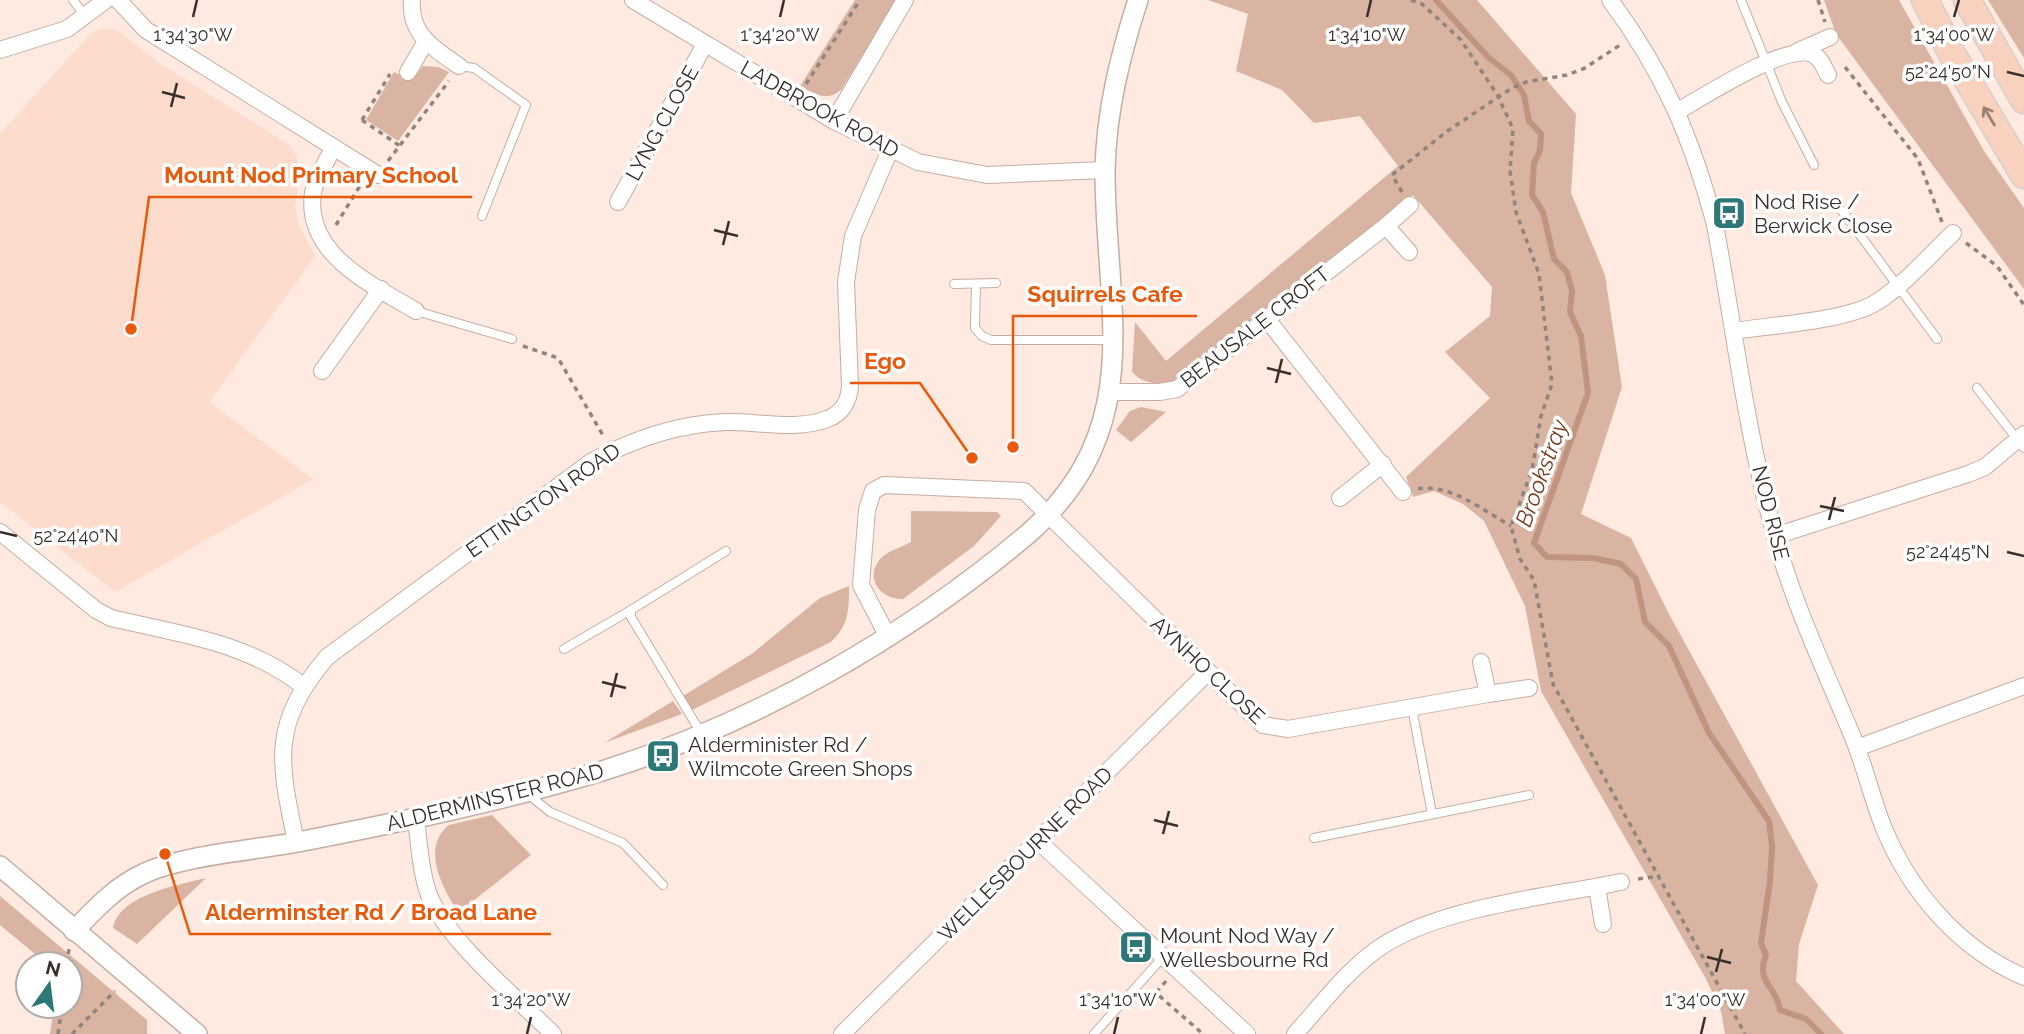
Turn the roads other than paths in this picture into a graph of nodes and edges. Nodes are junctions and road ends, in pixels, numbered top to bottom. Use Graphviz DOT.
graph roads {
  1 [pos="73,0"];
  2 [pos="106,0"];
  3 [pos="118,0"];
  4 [pos="412,0"];
  5 [pos="905,0"];
  6 [pos="1138,0"];
  7 [pos="1609,0"];
  8 [pos="1741,0"];
  9 [pos="1925,0"];
  10 [pos="1967,0"];
  11 [pos="639,1"];
  12 [pos="86,17"];
  13 [pos="1830,37"];
  14 [pos="425,43"];
  15 [pos="705,44"];
  16 [pos="0,50"];
  17 [pos="1786,56"];
  18 [pos="1768,64"];
  19 [pos="457,70"];
  20 [pos="408,72"];
  21 [pos="1828,75"];
  22 [pos="2024,100"];
  23 [pos="1678,111"];
  24 [pos="834,121"];
  25 [pos="333,148"];
  26 [pos="890,150"];
  27 [pos="1814,165"];
  28 [pos="1105,170"];
  29 [pos="378,175"];
  30 [pos="2024,175"];
  31 [pos="618,202"];
  32 [pos="1410,205"];
  33 [pos="1840,208"];
  34 [pos="482,216"];
  35 [pos="1386,226"];
  36 [pos="1953,233"];
  37 [pos="1409,253"];
  38 [pos="996,283"];
  39 [pos="954,284"];
  40 [pos="976,284"];
  41 [pos="1899,285"];
  42 [pos="381,289"];
  43 [pos="416,311"];
  44 [pos="1266,318"];
  45 [pos="1734,331"];
  46 [pos="1937,338"];
  47 [pos="512,339"];
  48 [pos="1114,340"];
  49 [pos="321,372"];
  50 [pos="1977,388"];
  51 [pos="1111,392"];
  52 [pos="2022,441"];
  53 [pos="1383,464"];
  54 [pos="1403,492"];
  55 [pos="1339,498"];
  56 [pos="1051,514"];
  57 [pos="0,532"];
  58 [pos="1775,536"];
  59 [pos="726,551"];
  60 [pos="631,610"];
  61 [pos="888,637"];
  62 [pos="564,649"];
  63 [pos="1481,662"];
  64 [pos="1207,673"];
  65 [pos="303,686"];
  66 [pos="2024,686"];
  67 [pos="1529,688"];
  68 [pos="1488,694"];
  69 [pos="1412,708"];
  70 [pos="701,733"];
  71 [pos="1857,748"];
  72 [pos="526,793"];
  73 [pos="1529,795"];
  74 [pos="1432,814"];
  75 [pos="416,819"];
  76 [pos="1314,838"];
  77 [pos="1038,841"];
  78 [pos="296,842"];
  79 [pos="0,866"];
  80 [pos="1621,883"];
  81 [pos="663,885"];
  82 [pos="1597,887"];
  83 [pos="1604,924"];
  84 [pos="74,931"];
  85 [pos="1163,957"];
  86 [pos="2022,971"];
  87 [pos="855,1022"];
  88 [pos="184,1030"];
  89 [pos="553,1034"];
  90 [pos="842,1034"];
  91 [pos="867,1034"];
  92 [pos="1094,1034"];
  93 [pos="1247,1034"];
  94 [pos="1295,1034"];
  1 -- 12 [label="lane"];
  2 -- 12 [label="street"];
  3 -- 25 [label="street"];
  4 -- 14 [label="street"];
  5 -- 24 [label="street"];
  6 -- 28 [label="street, ALDERMINSTER ROAD"];
  7 -- 23 [label="street, NOD RISE"];
  8 -- 18 [label="lane"];
  30 -- 9 [label="highway, one-way"];
  10 -- 22 [label="highway"];
  11 -- 15 [label="street, LADBROOK ROAD"];
  12 -- 16 [label="street"];
  13 -- 17 [label="street"];
  14 -- 19 [label="street"];
  14 -- 20 [label="street"];
  15 -- 24 [label="street, LADBROOK ROAD"];
  15 -- 31 [label="street, LYNG CLOSE"];
  17 -- 18 [label="street"];
  17 -- 21 [label="street"];
  18 -- 23 [label="street"];
  18 -- 27 [label="lane"];
  19 -- 34 [label="lane"];
  23 -- 45 [label="street, NOD RISE"];
  24 -- 26 [label="street, LADBROOK ROAD"];
  25 -- 29 [label="street"];
  25 -- 42 [label="street"];
  26 -- 28 [label="street, LADBROOK ROAD"];
  26 -- 65 [label="street, ETTINGTON ROAD"];
  28 -- 48 [label="street, ALDERMINSTER ROAD"];
  32 -- 35 [label="street, BEAUSALE CROFT"];
  33 -- 41 [label="lane"];
  35 -- 37 [label="street"];
  35 -- 44 [label="street, BEAUSALE CROFT"];
  36 -- 41 [label="street"];
  38 -- 40 [label="lane"];
  39 -- 40 [label="lane"];
  40 -- 48 [label="lane"];
  41 -- 45 [label="street"];
  41 -- 46 [label="lane"];
  42 -- 43 [label="street"];
  42 -- 49 [label="street"];
  43 -- 47 [label="lane"];
  44 -- 51 [label="street, BEAUSALE CROFT"];
  44 -- 53 [label="street"];
  45 -- 58 [label="street, NOD RISE"];
  48 -- 51 [label="street, ALDERMINSTER ROAD"];
  50 -- 52 [label="lane"];
  51 -- 56 [label="street, ALDERMINSTER ROAD"];
  52 -- 58 [label="street"];
  53 -- 54 [label="street"];
  53 -- 55 [label="street"];
  56 -- 61 [label="street, ALDERMINSTER ROAD"];
  56 -- 61 [label="street, AYNHO CLOSE"];
  56 -- 64 [label="street, AYNHO CLOSE"];
  57 -- 65 [label="street"];
  58 -- 71 [label="street, NOD RISE"];
  59 -- 60 [label="lane"];
  60 -- 62 [label="lane"];
  60 -- 70 [label="lane"];
  61 -- 70 [label="street, ALDERMINSTER ROAD"];
  63 -- 68 [label="street"];
  64 -- 69 [label="street, AYNHO CLOSE"];
  64 -- 77 [label="street, WELLESBOURNE ROAD"];
  65 -- 78 [label="street, ETTINGTON ROAD"];
  66 -- 71 [label="street"];
  67 -- 68 [label="street, AYNHO CLOSE"];
  68 -- 69 [label="street, AYNHO CLOSE"];
  69 -- 74 [label="lane"];
  70 -- 72 [label="street, ALDERMINSTER ROAD"];
  71 -- 86 [label="street, NOD RISE"];
  72 -- 75 [label="street, ALDERMINSTER ROAD"];
  72 -- 81 [label="lane"];
  73 -- 74 [label="lane"];
  74 -- 76 [label="lane"];
  75 -- 78 [label="street, ALDERMINSTER ROAD"];
  75 -- 89 [label="street"];
  77 -- 85 [label="street"];
  77 -- 87 [label="street, WELLESBOURNE ROAD"];
  78 -- 84 [label="street, ALDERMINSTER ROAD"];
  79 -- 84 [label="street"];
  80 -- 82 [label="street"];
  82 -- 83 [label="street"];
  82 -- 94 [label="street"];
  84 -- 88 [label="street"];
  85 -- 92 [label="lane"];
  85 -- 93 [label="street"];
  87 -- 90 [label="street, WELLESBOURNE ROAD"];
  87 -- 91 [label="street"];
}
